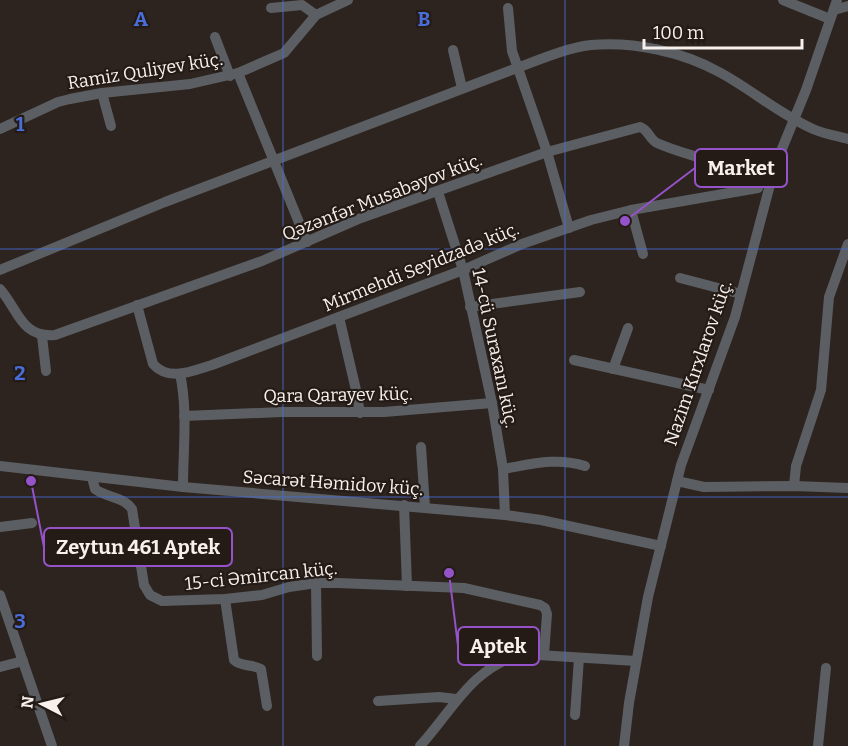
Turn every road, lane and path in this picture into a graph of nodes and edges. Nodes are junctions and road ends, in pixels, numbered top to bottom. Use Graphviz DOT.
graph roads {
  1 [pos="348,0"];
  2 [pos="783,0"];
  3 [pos="848,6"];
  4 [pos="271,8"];
  5 [pos="508,8"];
  6 [pos="834,10"];
  7 [pos="316,15"];
  8 [pos="215,37"];
  9 [pos="453,50"];
  10 [pos="517,68"];
  11 [pos="234,74"];
  12 [pos="462,88"];
  13 [pos="102,93"];
  14 [pos="794,119"];
  15 [pos="111,126"];
  16 [pos="0,129"];
  17 [pos="848,139"];
  18 [pos="547,152"];
  19 [pos="273,161"];
  20 [pos="752,187"];
  21 [pos="768,189"];
  22 [pos="438,192"];
  23 [pos="631,210"];
  24 [pos="569,228"];
  25 [pos="308,242"];
  26 [pos="848,244"];
  27 [pos="643,254"];
  28 [pos="0,270"];
  29 [pos="463,270"];
  30 [pos="680,278"];
  31 [pos="0,289"];
  32 [pos="580,292"];
  33 [pos="741,294"];
  34 [pos="136,305"];
  35 [pos="470,307"];
  36 [pos="339,317"];
  37 [pos="628,328"];
  38 [pos="42,336"];
  39 [pos="574,360"];
  40 [pos="613,369"];
  41 [pos="46,371"];
  42 [pos="180,374"];
  43 [pos="709,390"];
  44 [pos="492,403"];
  45 [pos="360,413"];
  46 [pos="184,416"];
  47 [pos="420,447"];
  48 [pos="0,466"];
  49 [pos="585,466"];
  50 [pos="503,469"];
  51 [pos="92,477"];
  52 [pos="677,481"];
  53 [pos="794,486"];
  54 [pos="183,487"];
  55 [pos="848,488"];
  56 [pos="404,505"];
  57 [pos="426,507"];
  58 [pos="506,515"];
  59 [pos="32,523"];
  60 [pos="0,527"];
  61 [pos="661,546"];
  62 [pos="316,583"];
  63 [pos="407,586"];
  64 [pos="0,595"];
  65 [pos="225,599"];
  66 [pos="5,624"];
  67 [pos="544,655"];
  68 [pos="317,656"];
  69 [pos="579,658"];
  70 [pos="636,661"];
  71 [pos="23,662"];
  72 [pos="0,667"];
  73 [pos="826,668"];
  74 [pos="456,699"];
  75 [pos="378,701"];
  76 [pos="267,706"];
  77 [pos="575,715"];
  78 [pos="52,746"];
  79 [pos="420,746"];
  80 [pos="624,746"];
  81 [pos="818,746"];
  1 -- 7 [label="street, Ramiz Quliyev küç."];
  2 -- 6 [label="street"];
  3 -- 6 [label="street"];
  4 -- 7 [label="street"];
  5 -- 10 [label="street"];
  6 -- 14 [label="street, Nazim Kırxlarov küç."];
  7 -- 11 [label="street, Ramiz Quliyev küç."];
  8 -- 11 [label="street"];
  9 -- 12 [label="street"];
  10 -- 12 [label="street"];
  10 -- 14 [label="street"];
  10 -- 18 [label="street"];
  11 -- 13 [label="street, Ramiz Quliyev küç."];
  11 -- 19 [label="street"];
  12 -- 19 [label="street"];
  13 -- 15 [label="street"];
  13 -- 16 [label="street, Ramiz Quliyev küç."];
  14 -- 17 [label="street"];
  14 -- 21 [label="street, Nazim Kırxlarov küç."];
  18 -- 20 [label="street, Qəzənfər Musabəyov küç."];
  18 -- 22 [label="street, Qəzənfər Musabəyov küç."];
  18 -- 24 [label="street"];
  19 -- 25 [label="street"];
  19 -- 28 [label="street"];
  20 -- 21 [label="street, Mirmehdi Seyidzadə küç."];
  20 -- 23 [label="street, Mirmehdi Seyidzadə küç."];
  21 -- 33 [label="street, Nazim Kırxlarov küç."];
  22 -- 25 [label="street, Qəzənfər Musabəyov küç."];
  22 -- 29 [label="street, 14-cü Suraxanı küç."];
  23 -- 24 [label="street, Mirmehdi Seyidzadə küç."];
  23 -- 27 [label="street"];
  24 -- 29 [label="street, Mirmehdi Seyidzadə küç."];
  25 -- 34 [label="street, Qəzənfər Musabəyov küç."];
  26 -- 53 [label="street"];
  29 -- 35 [label="street, 14-cü Suraxanı küç."];
  29 -- 36 [label="street, Mirmehdi Seyidzadə küç."];
  30 -- 33 [label="street"];
  31 -- 38 [label="street"];
  32 -- 35 [label="street"];
  33 -- 43 [label="street, Nazim Kırxlarov küç."];
  34 -- 38 [label="street, Qəzənfər Musabəyov küç."];
  34 -- 42 [label="street"];
  35 -- 44 [label="street, 14-cü Suraxanı küç."];
  36 -- 42 [label="street, Mirmehdi Seyidzadə küç."];
  36 -- 45 [label="street"];
  37 -- 40 [label="street"];
  38 -- 41 [label="street"];
  39 -- 40 [label="street"];
  40 -- 43 [label="street"];
  42 -- 46 [label="street"];
  43 -- 52 [label="street, Nazim Kırxlarov küç."];
  44 -- 45 [label="street, Qara Qarayev küç."];
  44 -- 50 [label="street, 14-cü Suraxanı küç."];
  45 -- 46 [label="street, Qara Qarayev küç."];
  46 -- 54 [label="street"];
  47 -- 57 [label="street"];
  48 -- 51 [label="street, Səcarət Həmidov küç."];
  49 -- 50 [label="street"];
  50 -- 58 [label="street, 14-cü Suraxanı küç."];
  51 -- 54 [label="street, Səcarət Həmidov küç."];
  51 -- 65 [label="street, 15-ci Əmircan küç."];
  52 -- 53 [label="street"];
  52 -- 61 [label="street, Nazim Kırxlarov küç."];
  53 -- 55 [label="street"];
  54 -- 56 [label="street, Səcarət Həmidov küç."];
  56 -- 57 [label="street, Səcarət Həmidov küç."];
  56 -- 63 [label="street"];
  57 -- 58 [label="street, Səcarət Həmidov küç."];
  58 -- 61 [label="street, Səcarət Həmidov küç."];
  59 -- 60 [label="street"];
  61 -- 70 [label="street, Nazim Kırxlarov küç."];
  62 -- 63 [label="street, 15-ci Əmircan küç."];
  62 -- 65 [label="street, 15-ci Əmircan küç."];
  62 -- 68 [label="street"];
  63 -- 67 [label="street, 15-ci Əmircan küç."];
  64 -- 66 [label="street"];
  65 -- 76 [label="street"];
  66 -- 71 [label="street"];
  67 -- 69 [label="street"];
  67 -- 74 [label="street"];
  69 -- 70 [label="street"];
  69 -- 77 [label="street"];
  70 -- 80 [label="street, Nazim Kırxlarov küç."];
  71 -- 72 [label="street"];
  71 -- 78 [label="street"];
  73 -- 81 [label="street"];
  74 -- 75 [label="street"];
  74 -- 79 [label="street"];
}
